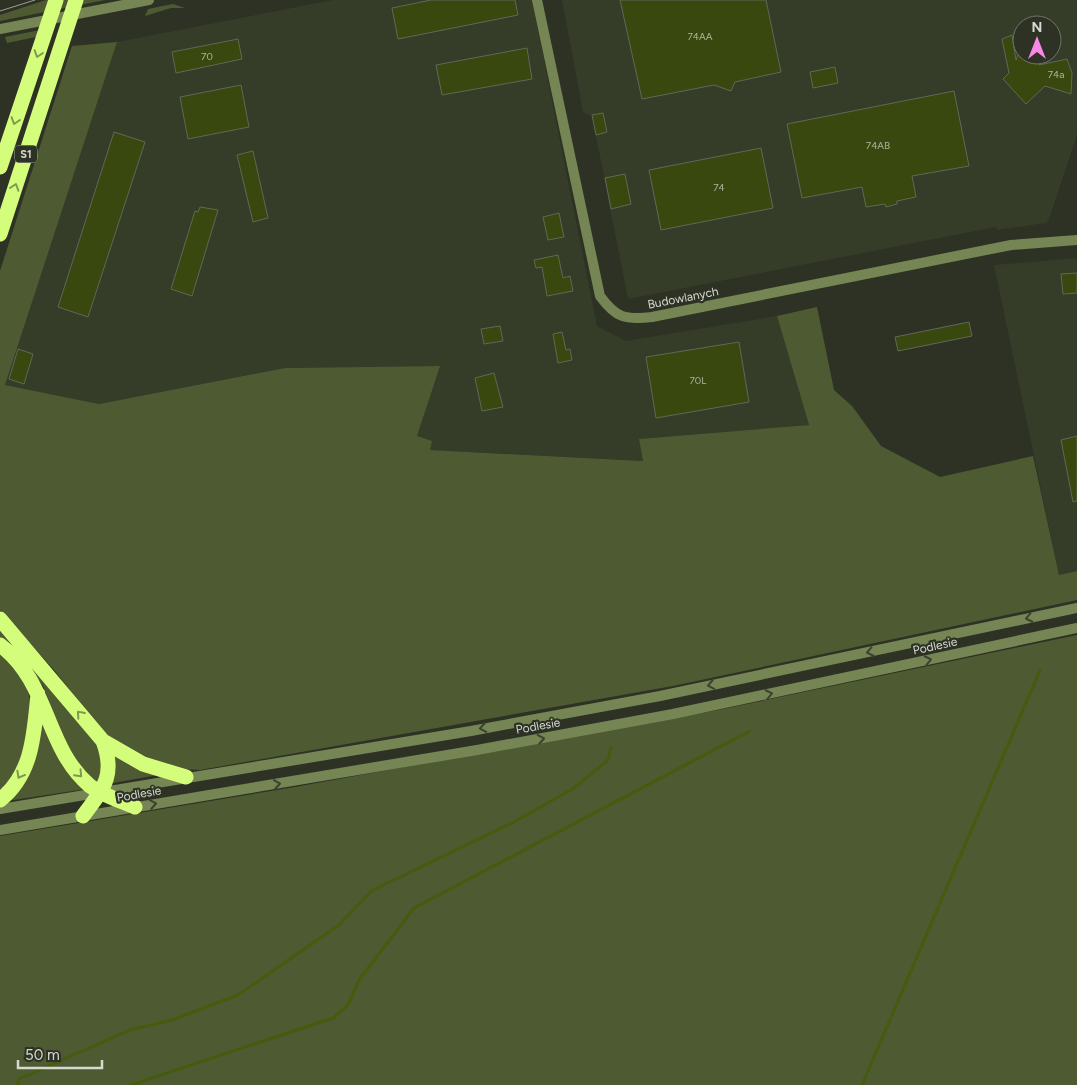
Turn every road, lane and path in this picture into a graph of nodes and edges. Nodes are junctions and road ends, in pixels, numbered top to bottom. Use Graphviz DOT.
graph roads {
  1 [pos="56,0"];
  2 [pos="76,0"];
  3 [pos="149,0"];
  4 [pos="537,0"];
  5 [pos="0,29"];
  6 [pos="0,167"];
  7 [pos="0,234"];
  8 [pos="1077,240"];
  9 [pos="1077,608"];
  10 [pos="0,620"];
  11 [pos="1077,628"];
  12 [pos="0,646"];
  13 [pos="38,694"];
  14 [pos="103,741"];
  15 [pos="186,777"];
  16 [pos="101,792"];
  17 [pos="0,800"];
  18 [pos="135,807"];
  19 [pos="0,809"];
  20 [pos="83,816"];
  21 [pos="0,830"];
  1 -- 6 [label="highway, S1, one-way"];
  7 -- 2 [label="highway, S1, one-way"];
  3 -- 5 [label="street"];
  4 -- 8 [label="street, Budowlanych"];
  9 -- 15 [label="street, Podlesie, one-way"];
  14 -- 10 [label="highway, one-way"];
  18 -- 11 [label="street, Podlesie, one-way"];
  12 -- 13 [label="highway"];
  13 -- 16 [label="highway, one-way"];
  13 -- 17 [label="highway, one-way"];
  14 -- 15 [label="highway"];
  14 -- 16 [label="highway"];
  15 -- 16 [label="street, Podlesie"];
  16 -- 18 [label="highway"];
  16 -- 19 [label="street, Podlesie"];
  16 -- 20 [label="highway"];
  18 -- 20 [label="street, Podlesie"];
  20 -- 21 [label="street, Podlesie"];
}
